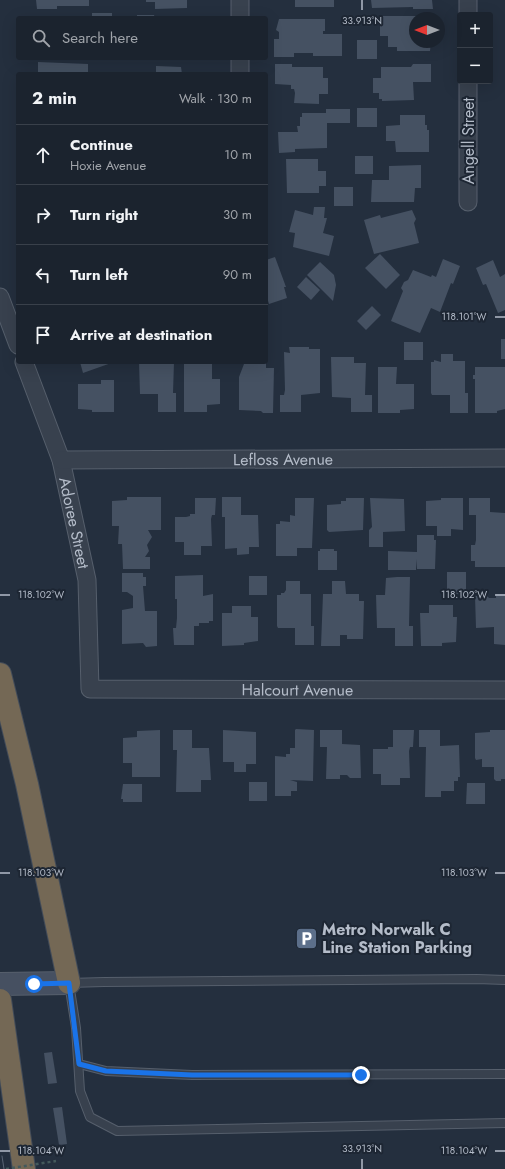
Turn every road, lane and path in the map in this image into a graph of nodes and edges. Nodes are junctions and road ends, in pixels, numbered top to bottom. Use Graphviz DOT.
graph roads {
  1 [pos="240,0"];
  2 [pos="468,0"];
  3 [pos="468,12"];
  4 [pos="240,16"];
  5 [pos="240,60"];
  6 [pos="240,72"];
  7 [pos="468,84"];
  8 [pos="468,202"];
  9 [pos="0,297"];
  10 [pos="16,340"];
  11 [pos="25,364"];
  12 [pos="505,458"];
  13 [pos="61,460"];
  14 [pos="0,674"];
  15 [pos="90,689"];
  16 [pos="505,690"];
  17 [pos="505,980"];
  18 [pos="69,983"];
  19 [pos="0,984"];
  20 [pos="0,1000"];
  21 [pos="79,1064"];
  22 [pos="505,1074"];
  23 [pos="505,1123"];
  24 [pos="56,1161"];
  25 [pos="6,1169"];
  26 [pos="24,1169"];
  1 -- 4 [label="street"];
  2 -- 3 [label="street"];
  5 -- 6 [label="street"];
  7 -- 8 [label="street, Angell Street"];
  9 -- 10 [label="street"];
  11 -- 13 [label="street, Adoree Street"];
  12 -- 13 [label="street, Lefloss Avenue"];
  13 -- 15 [label="street, Adoree Street"];
  14 -- 18 [label="highway"];
  15 -- 16 [label="street, Halcourt Avenue"];
  17 -- 18 [label="lane"];
  18 -- 19 [label="main road"];
  18 -- 21 [label="lane"];
  20 -- 26 [label="highway"];
  21 -- 22 [label="lane"];
  21 -- 23 [label="lane"];
  24 -- 25 [label="path, bridge"];
}
